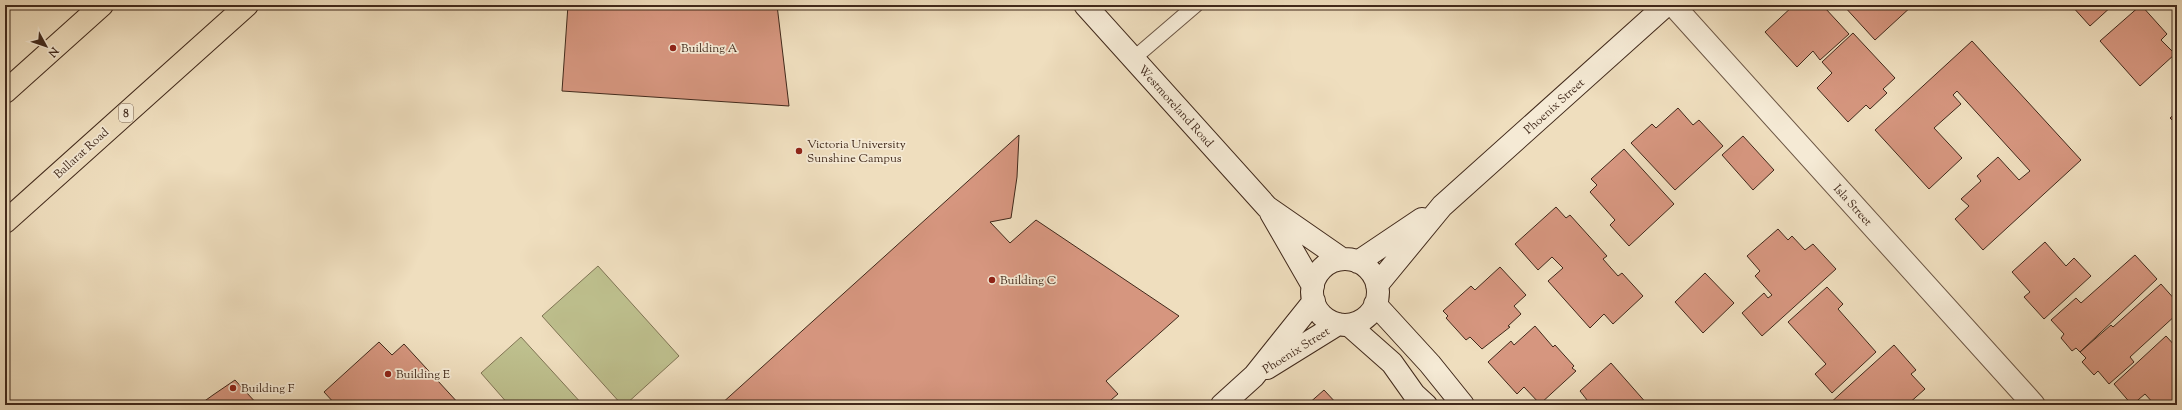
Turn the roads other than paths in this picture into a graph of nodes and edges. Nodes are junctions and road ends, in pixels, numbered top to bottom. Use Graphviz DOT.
graph roads {
  1 [pos="102,5"];
  2 [pos="247,5"];
  3 [pos="1085,5"];
  4 [pos="1196,5"];
  5 [pos="1666,5"];
  6 [pos="1673,5"];
  7 [pos="1133,59"];
  8 [pos="5,92"];
  9 [pos="1442,206"];
  10 [pos="1267,207"];
  11 [pos="5,222"];
  12 [pos="1350,261"];
  13 [pos="1313,293"];
  14 [pos="1376,294"];
  15 [pos="1344,324"];
  16 [pos="1254,376"];
  17 [pos="1222,405"];
  18 [pos="1426,405"];
  19 [pos="1463,405"];
  20 [pos="2034,405"];
  1 -- 8 [label="highway"];
  2 -- 11 [label="highway, Ballarat Road / 8"];
  3 -- 7 [label="street, Westmoreland Road"];
  4 -- 7 [label="lane"];
  5 -- 9 [label="street, Phoenix Street"];
  6 -- 20 [label="street, Isla Street"];
  7 -- 10 [label="street, Westmoreland Road"];
  9 -- 12 [label="street, Phoenix Street"];
  9 -- 14 [label="street, Phoenix Street"];
  10 -- 12 [label="street, Westmoreland Road"];
  10 -- 13 [label="street, Westmoreland Road"];
  12 -- 13 [label="street"];
  12 -- 14 [label="street"];
  13 -- 15 [label="street"];
  13 -- 16 [label="street, Phoenix Street"];
  14 -- 15 [label="street"];
  14 -- 19 [label="street"];
  15 -- 16 [label="street, Phoenix Street"];
  15 -- 18 [label="street"];
  16 -- 17 [label="street, Phoenix Street"];
}
